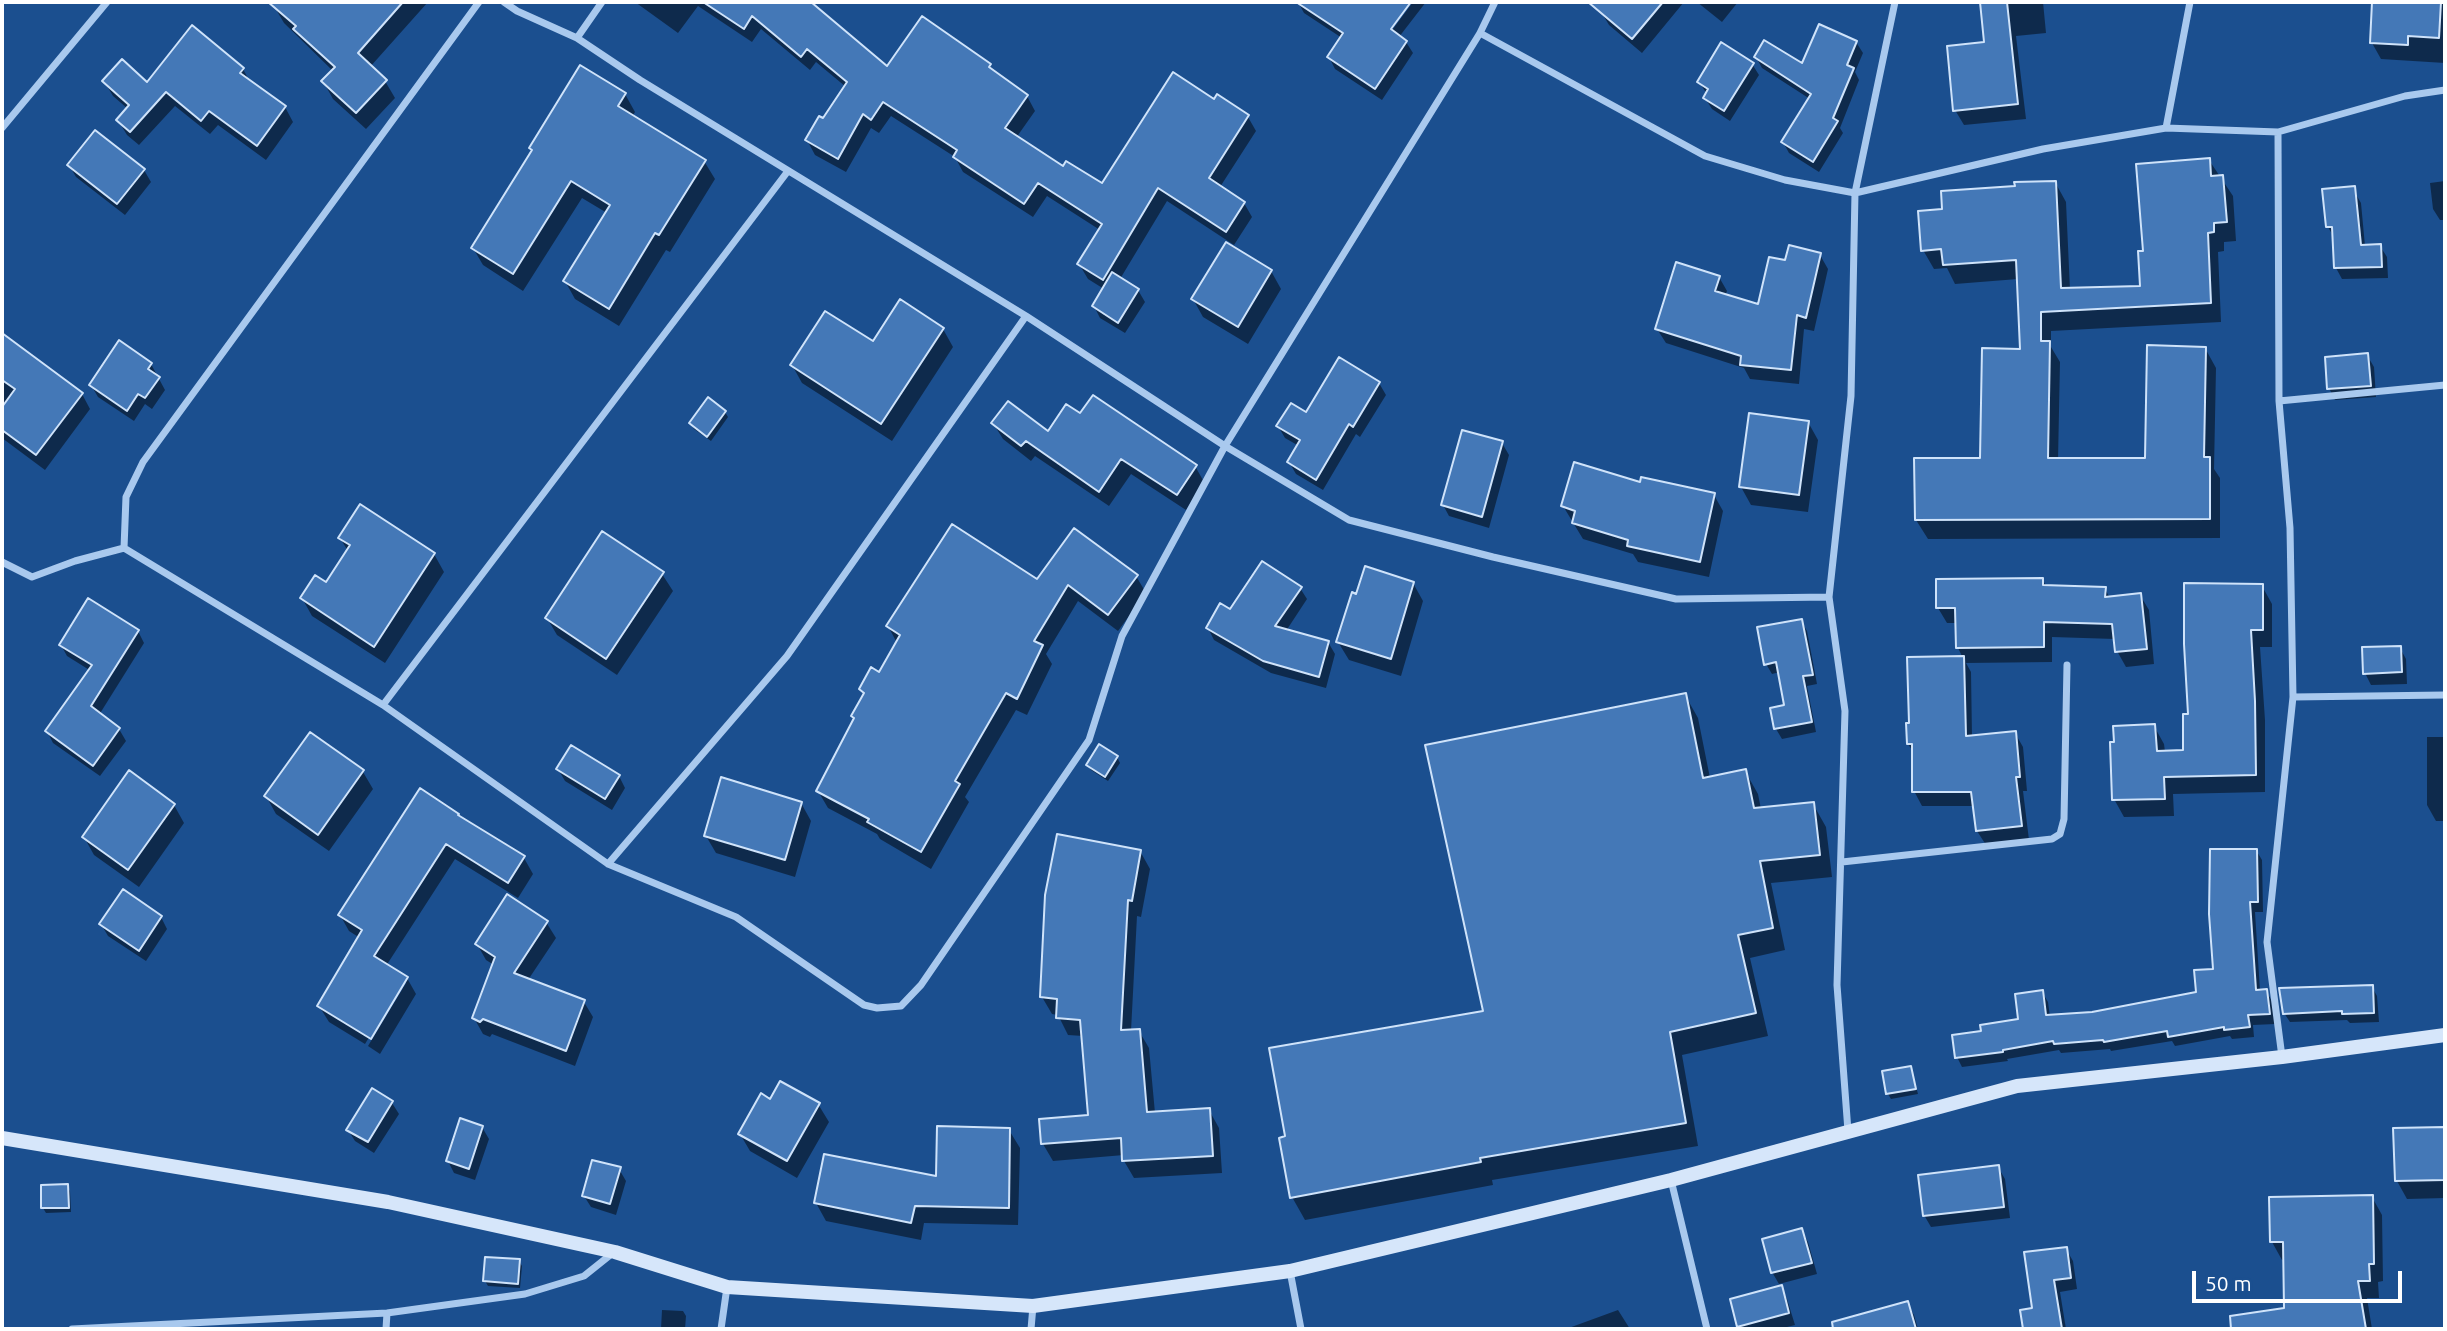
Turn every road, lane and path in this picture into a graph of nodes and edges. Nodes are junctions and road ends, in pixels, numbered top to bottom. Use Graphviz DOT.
graph roads {
  1 [pos="107,2"];
  2 [pos="479,2"];
  3 [pos="503,2"];
  4 [pos="602,2"];
  5 [pos="1495,2"];
  6 [pos="1895,2"];
  7 [pos="2190,2"];
  8 [pos="1480,33"];
  9 [pos="577,38"];
  10 [pos="2445,90"];
  11 [pos="2,128"];
  12 [pos="2166,128"];
  13 [pos="2278,132"];
  14 [pos="788,171"];
  15 [pos="1855,193"];
  16 [pos="1026,316"];
  17 [pos="2445,385"];
  18 [pos="2278,401"];
  19 [pos="1225,446"];
  20 [pos="124,548"];
  21 [pos="2,562"];
  22 [pos="1829,597"];
  23 [pos="2067,665"];
  24 [pos="2445,695"];
  25 [pos="2292,697"];
  26 [pos="383,705"];
  27 [pos="1842,862"];
  28 [pos="608,864"];
  29 [pos="2445,1035"];
  30 [pos="2282,1057"];
  31 [pos="1848,1130"];
  32 [pos="2,1138"];
  33 [pos="1671,1180"];
  34 [pos="615,1252"];
  35 [pos="1290,1271"];
  36 [pos="727,1287"];
  37 [pos="1033,1306"];
  38 [pos="387,1313"];
  39 [pos="88,1328"];
  40 [pos="72,1329"];
  41 [pos="386,1329"];
  42 [pos="722,1329"];
  43 [pos="1031,1329"];
  44 [pos="1301,1329"];
  45 [pos="1707,1329"];
  1 -- 11 [label="street"];
  2 -- 20 [label="street"];
  3 -- 9 [label="street"];
  4 -- 9 [label="street"];
  5 -- 8 [label="street"];
  6 -- 15 [label="street"];
  7 -- 12 [label="street"];
  8 -- 15 [label="street"];
  8 -- 19 [label="street"];
  9 -- 14 [label="street"];
  10 -- 13 [label="street"];
  12 -- 13 [label="street"];
  12 -- 15 [label="street"];
  13 -- 18 [label="street"];
  14 -- 16 [label="street"];
  14 -- 26 [label="street"];
  15 -- 22 [label="street"];
  16 -- 19 [label="street"];
  16 -- 28 [label="street"];
  17 -- 18 [label="street"];
  18 -- 25 [label="street"];
  19 -- 22 [label="street"];
  19 -- 28 [label="street"];
  20 -- 21 [label="street"];
  20 -- 26 [label="street"];
  22 -- 27 [label="street"];
  23 -- 27 [label="street"];
  24 -- 25 [label="street"];
  25 -- 30 [label="street"];
  26 -- 28 [label="street"];
  27 -- 31 [label="street"];
  29 -- 30 [label="street"];
  30 -- 31 [label="street"];
  31 -- 33 [label="street"];
  32 -- 34 [label="street"];
  33 -- 35 [label="street"];
  33 -- 45 [label="street"];
  34 -- 36 [label="street"];
  34 -- 38 [label="street"];
  35 -- 37 [label="street"];
  35 -- 44 [label="street"];
  36 -- 37 [label="street"];
  36 -- 42 [label="street"];
  37 -- 43 [label="street"];
  38 -- 39 [label="street"];
  38 -- 41 [label="street"];
  39 -- 40 [label="street"];
}
